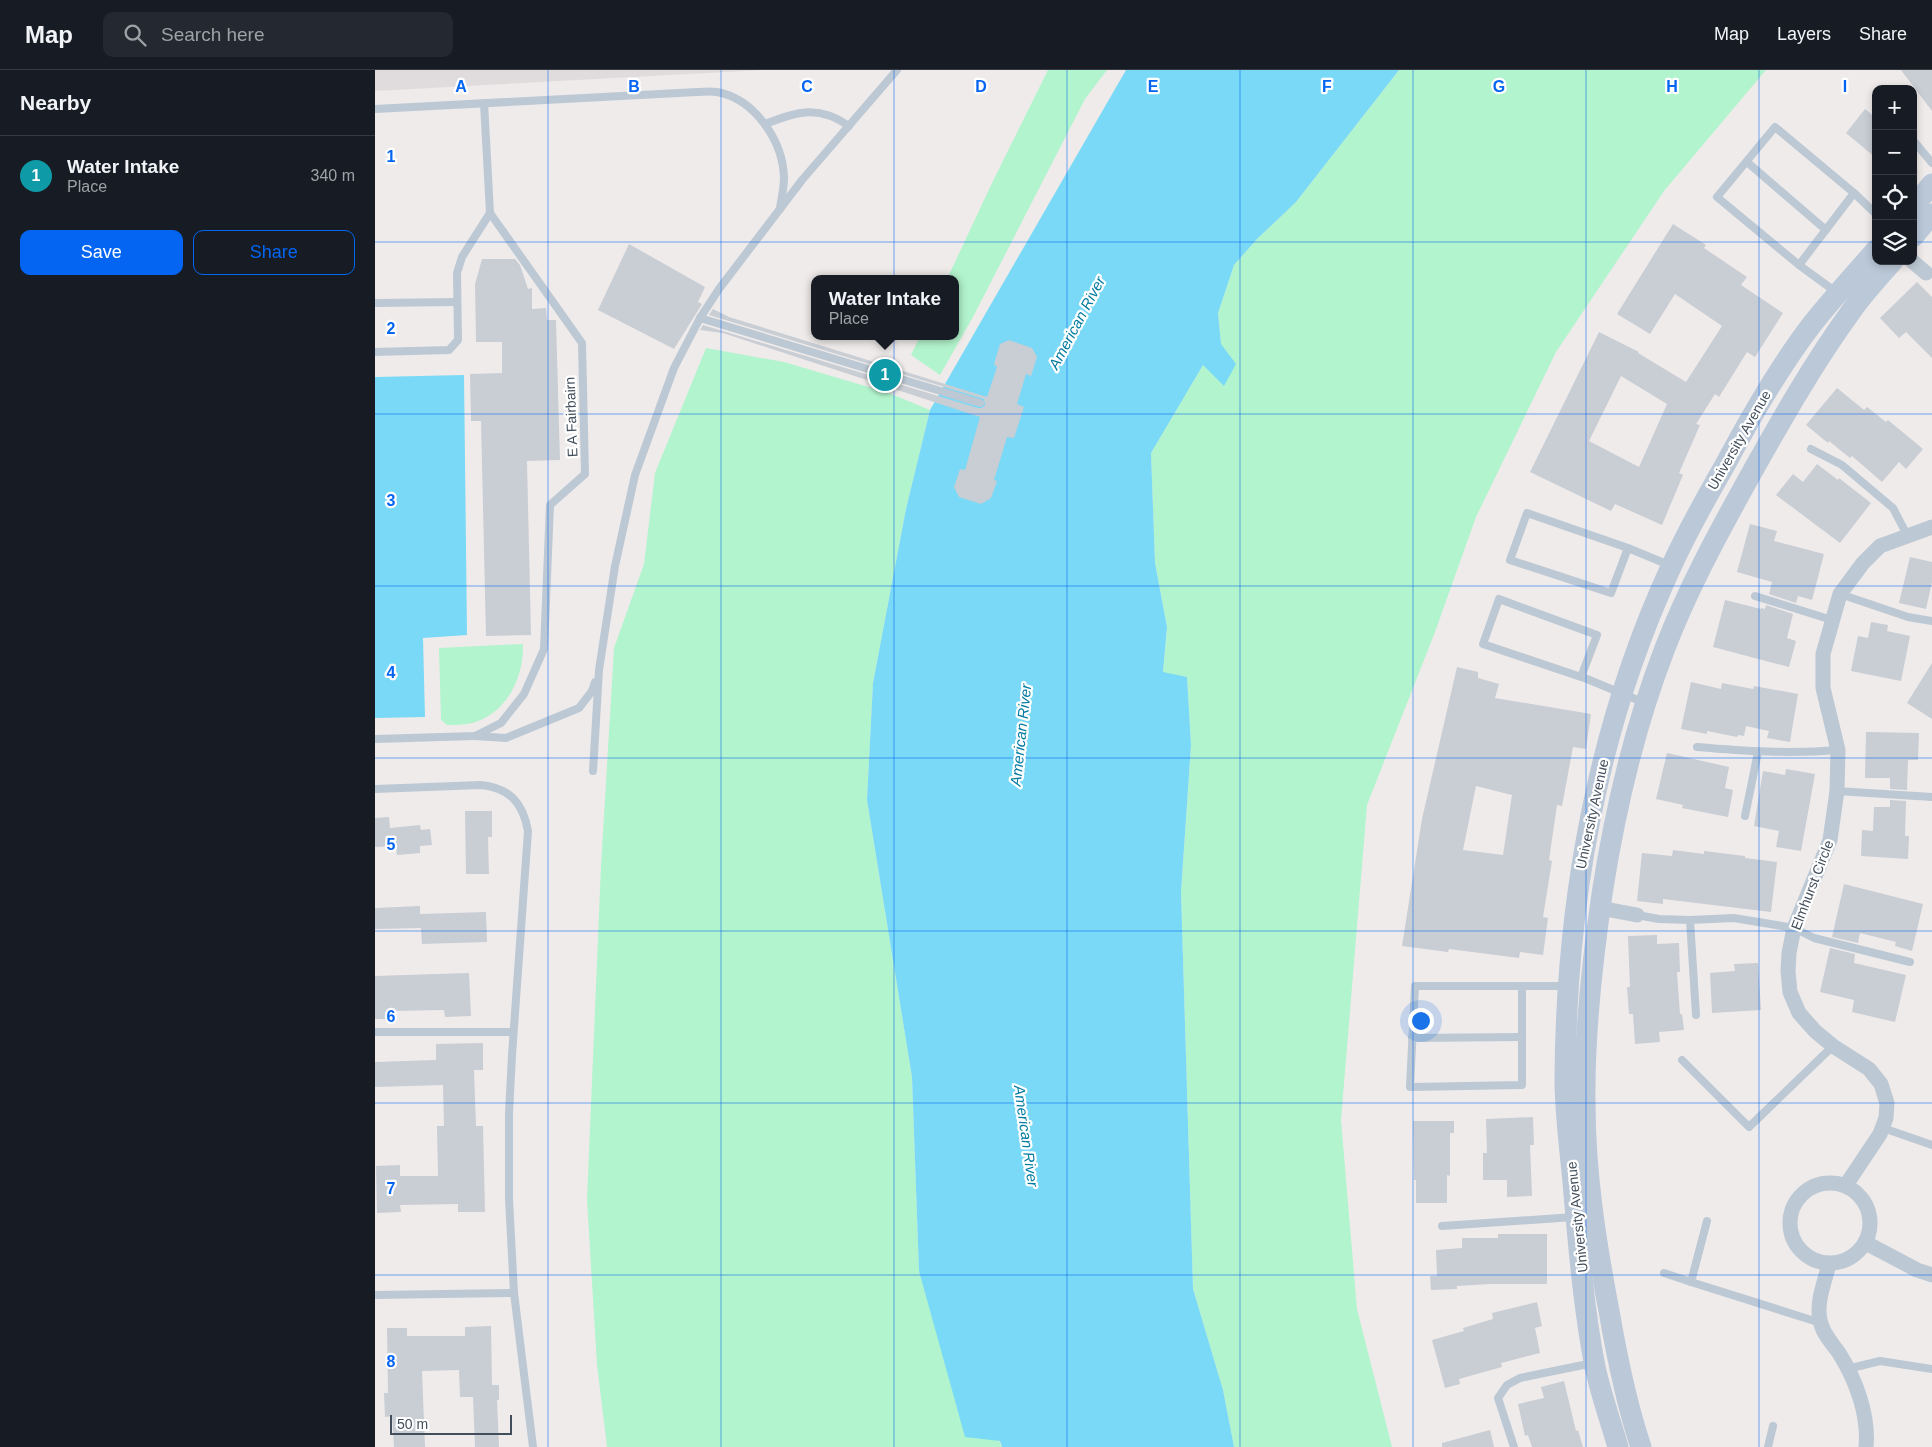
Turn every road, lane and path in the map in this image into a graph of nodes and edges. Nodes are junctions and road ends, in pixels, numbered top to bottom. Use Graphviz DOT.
graph roads {
  1 [pos="897,70"];
  2 [pos="484,103"];
  3 [pos="375,109"];
  4 [pos="765,124"];
  5 [pos="849,126"];
  6 [pos="1917,145"];
  7 [pos="1747,162"];
  8 [pos="1932,163"];
  9 [pos="1932,184"];
  10 [pos="1854,193"];
  11 [pos="1917,202"];
  12 [pos="780,210"];
  13 [pos="1872,210"];
  14 [pos="490,213"];
  15 [pos="1932,214"];
  16 [pos="1826,230"];
  17 [pos="1917,232"];
  18 [pos="1872,257"];
  19 [pos="1799,265"];
  20 [pos="1888,265"];
  21 [pos="1917,265"];
  22 [pos="1929,276"];
  23 [pos="1846,300"];
  24 [pos="457,302"];
  25 [pos="375,303"];
  26 [pos="700,318"];
  27 [pos="375,352"];
  28 [pos="980,403"];
  29 [pos="1811,449"];
  30 [pos="1932,527"];
  31 [pos="1907,536"];
  32 [pos="1628,548"];
  33 [pos="1671,566"];
  34 [pos="1840,594"];
  35 [pos="1755,596"];
  36 [pos="1832,620"];
  37 [pos="1932,622"];
  38 [pos="599,670"];
  39 [pos="1581,677"];
  40 [pos="1622,694"];
  41 [pos="1646,704"];
  42 [pos="475,736"];
  43 [pos="375,739"];
  44 [pos="1697,747"];
  45 [pos="1838,750"];
  46 [pos="1758,752"];
  47 [pos="593,771"];
  48 [pos="375,789"];
  49 [pos="1837,791"];
  50 [pos="1932,797"];
  51 [pos="1745,816"];
  52 [pos="1600,908"];
  53 [pos="1637,915"];
  54 [pos="1689,920"];
  55 [pos="1794,928"];
  56 [pos="1910,962"];
  57 [pos="1522,986"];
  58 [pos="1579,987"];
  59 [pos="1696,1016"];
  60 [pos="375,1032"];
  61 [pos="513,1032"];
  62 [pos="1522,1037"];
  63 [pos="1412,1038"];
  64 [pos="1833,1046"];
  65 [pos="1682,1060"];
  66 [pos="1883,1128"];
  67 [pos="1932,1145"];
  68 [pos="1846,1185"];
  69 [pos="1585,1216"];
  70 [pos="1707,1221"];
  71 [pos="1442,1226"];
  72 [pos="1866,1244"];
  73 [pos="1829,1264"];
  74 [pos="1663,1273"];
  75 [pos="1932,1274"];
  76 [pos="1691,1282"];
  77 [pos="514,1293"];
  78 [pos="375,1295"];
  79 [pos="1821,1323"];
  80 [pos="1595,1363"];
  81 [pos="1932,1368"];
  82 [pos="1847,1369"];
  83 [pos="1773,1426"];
  84 [pos="533,1447"];
  85 [pos="1513,1447"];
  86 [pos="1618,1447"];
  87 [pos="1641,1447"];
  88 [pos="1768,1447"];
  89 [pos="1866,1447"];
  1 -- 5 [label="lane"];
  2 -- 3 [label="lane"];
  2 -- 4 [label="lane"];
  2 -- 14 [label="lane"];
  4 -- 5 [label="lane"];
  4 -- 12 [label="lane"];
  5 -- 12 [label="lane"];
  6 -- 8 [label="lane"];
  7 -- 10 [label="lane"];
  7 -- 16 [label="lane"];
  7 -- 19 [label="lane"];
  9 -- 11 [label="street"];
  10 -- 13 [label="lane"];
  10 -- 16 [label="lane"];
  12 -- 26 [label="lane"];
  14 -- 24 [label="lane"];
  14 -- 42 [label="lane, E A Fairbairn"];
  15 -- 17 [label="street"];
  16 -- 19 [label="lane"];
  18 -- 23 [label="street, University Avenue"];
  19 -- 23 [label="lane"];
  20 -- 23 [label="street, University Avenue"];
  21 -- 22 [label="street"];
  23 -- 33 [label="street, University Avenue"];
  23 -- 41 [label="street, University Avenue"];
  24 -- 25 [label="lane"];
  24 -- 27 [label="lane"];
  26 -- 28 [label="lane"];
  26 -- 38 [label="lane"];
  29 -- 31 [label="lane"];
  30 -- 31 [label="street, Elmhurst Circle"];
  31 -- 34 [label="street, Elmhurst Circle"];
  32 -- 32 [label="lane"];
  32 -- 33 [label="lane"];
  33 -- 40 [label="street, University Avenue"];
  34 -- 36 [label="street, Elmhurst Circle"];
  34 -- 37 [label="lane"];
  35 -- 36 [label="lane"];
  36 -- 45 [label="street, Elmhurst Circle"];
  38 -- 42 [label="lane"];
  38 -- 47 [label="lane"];
  39 -- 39 [label="lane"];
  39 -- 40 [label="lane"];
  40 -- 41 [label="lane"];
  40 -- 58 [label="street, University Avenue"];
  41 -- 52 [label="street, University Avenue"];
  42 -- 43 [label="lane, E A Fairbairn"];
  44 -- 46 [label="lane"];
  45 -- 46 [label="lane"];
  45 -- 49 [label="street, Elmhurst Circle"];
  46 -- 51 [label="lane"];
  48 -- 61 [label="lane"];
  49 -- 50 [label="lane"];
  49 -- 55 [label="street, Elmhurst Circle"];
  52 -- 53 [label="street"];
  52 -- 58 [label="street, University Avenue"];
  53 -- 54 [label="lane"];
  54 -- 55 [label="lane"];
  54 -- 59 [label="lane"];
  55 -- 56 [label="lane"];
  55 -- 64 [label="street, Elmhurst Circle"];
  57 -- 58 [label="lane"];
  57 -- 62 [label="lane"];
  57 -- 63 [label="lane"];
  58 -- 69 [label="street, University Avenue"];
  60 -- 61 [label="lane"];
  61 -- 77 [label="lane"];
  62 -- 63 [label="lane"];
  62 -- 63 [label="lane"];
  64 -- 65 [label="lane"];
  64 -- 66 [label="street, Elmhurst Circle"];
  66 -- 67 [label="lane"];
  66 -- 68 [label="street, Elmhurst Circle"];
  68 -- 72 [label="street"];
  68 -- 73 [label="street"];
  69 -- 71 [label="lane"];
  69 -- 80 [label="street, University Avenue"];
  69 -- 87 [label="street, University Avenue"];
  70 -- 76 [label="lane"];
  72 -- 73 [label="street"];
  72 -- 75 [label="street"];
  73 -- 79 [label="street"];
  74 -- 76 [label="lane"];
  76 -- 79 [label="lane"];
  77 -- 78 [label="lane"];
  77 -- 84 [label="lane"];
  79 -- 82 [label="street"];
  80 -- 85 [label="lane"];
  80 -- 86 [label="street, University Avenue"];
  81 -- 82 [label="lane"];
  82 -- 89 [label="street"];
  83 -- 88 [label="lane"];
}
